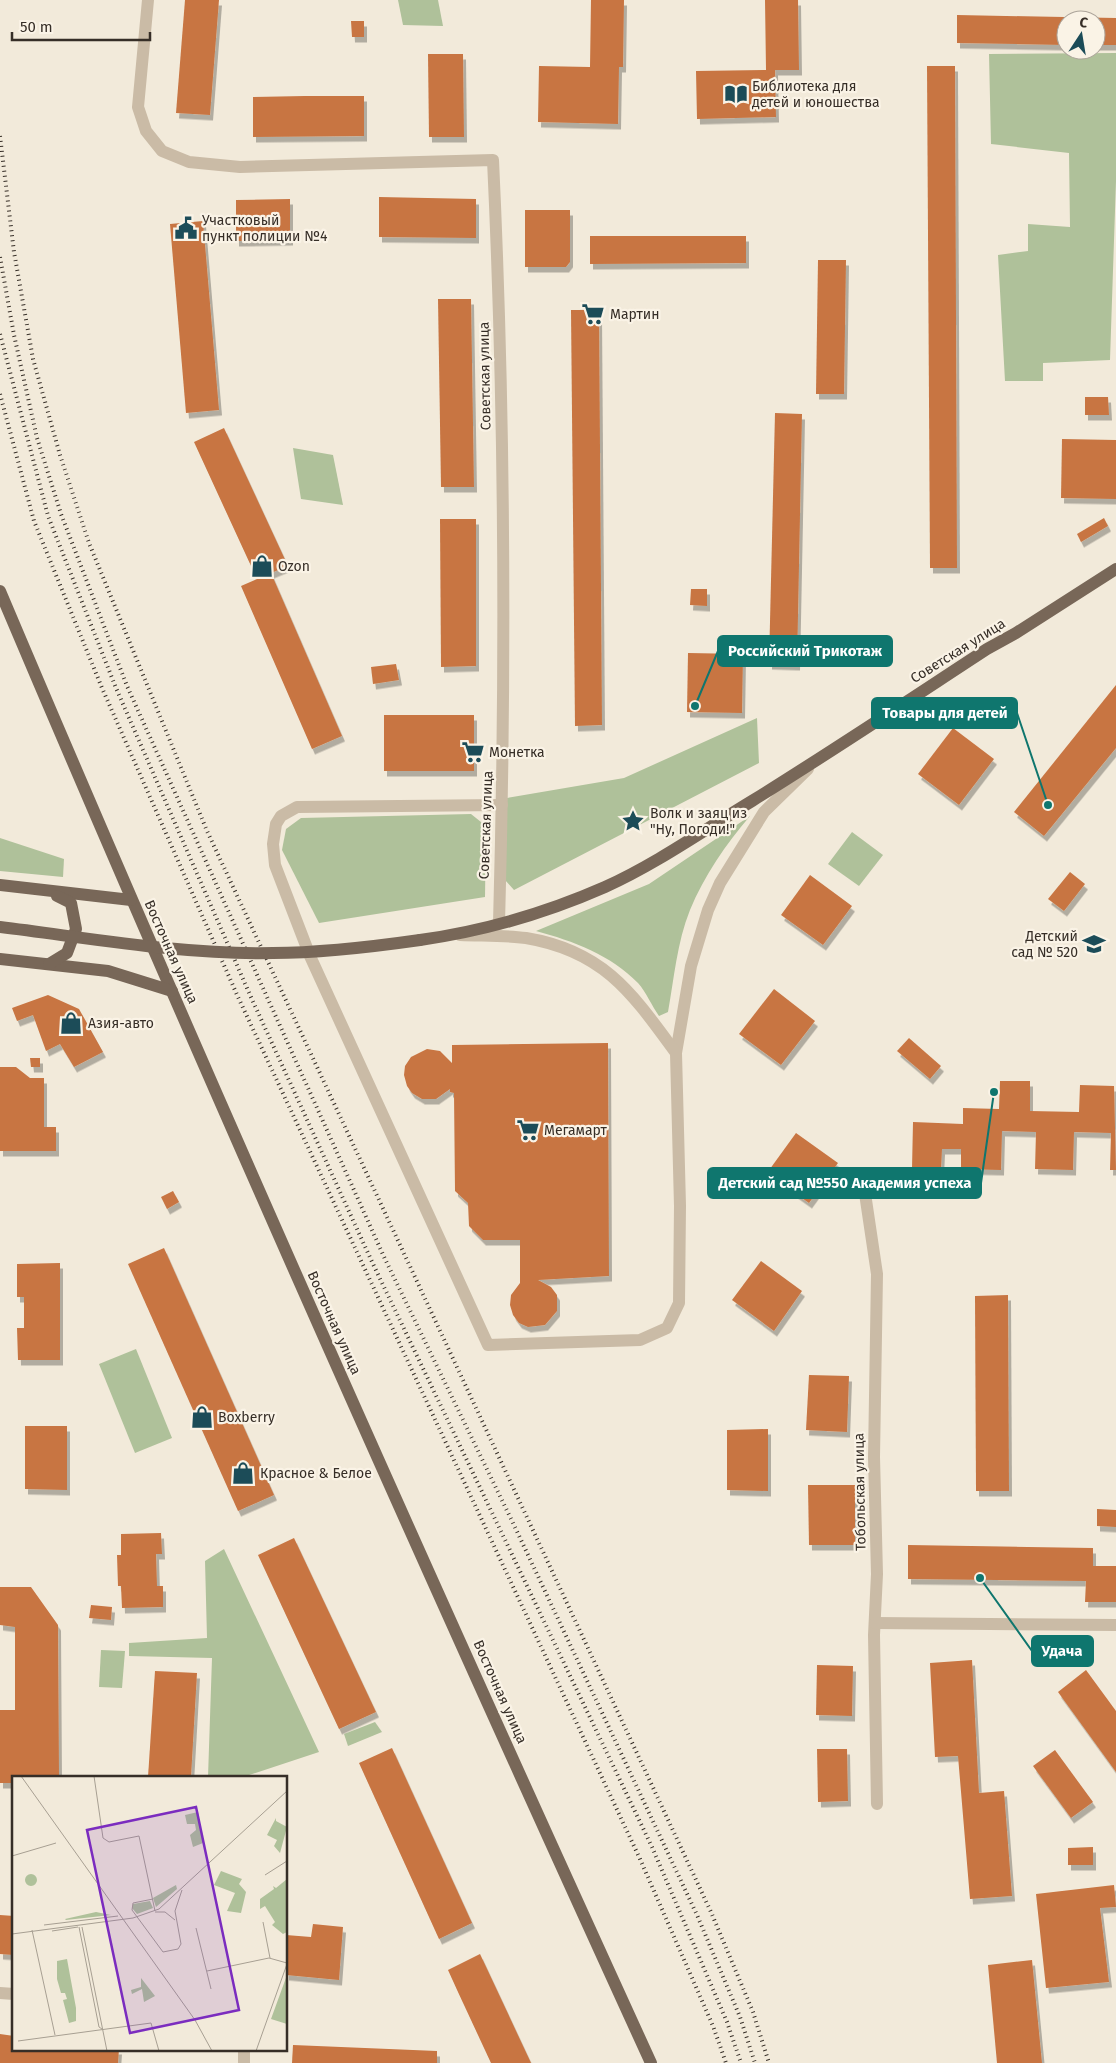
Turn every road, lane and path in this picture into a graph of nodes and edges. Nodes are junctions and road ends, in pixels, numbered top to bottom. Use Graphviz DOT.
graph roads {
  1 [pos="148,0"];
  2 [pos="1116,569"];
  3 [pos="0,591"];
  4 [pos="818,760"];
  5 [pos="502,805"];
  6 [pos="0,885"];
  7 [pos="46,890"];
  8 [pos="131,900"];
  9 [pos="499,924"];
  10 [pos="0,927"];
  11 [pos="459,935"];
  12 [pos="0,959"];
  13 [pos="48,964"];
  14 [pos="172,991"];
  15 [pos="676,1053"];
  16 [pos="863,1180"];
  17 [pos="875,1622"];
  18 [pos="1116,1625"];
  19 [pos="877,1804"];
  20 [pos="244,2050"];
  21 [pos="244,2063"];
  22 [pos="651,2063"];
  1 -- 5 [label="street, Советская улица"];
  2 -- 4 [label="main road, Советская улица"];
  3 -- 8 [label="main road, Восточная улица"];
  4 -- 9 [label="main road, Советская улица"];
  4 -- 15 [label="street"];
  5 -- 9 [label="street, Советская улица"];
  5 -- 15 [label="street"];
  6 -- 7 [label="main road"];
  7 -- 8 [label="main road"];
  7 -- 13 [label="main road"];
  8 -- 14 [label="main road, Восточная улица"];
  9 -- 11 [label="main road, Советская улица"];
  10 -- 11 [label="main road, Советская улица, bridge"];
  11 -- 15 [label="street"];
  12 -- 13 [label="main road"];
  13 -- 14 [label="main road"];
  14 -- 22 [label="main road, Восточная улица"];
  16 -- 17 [label="street, Тобольская улица"];
  17 -- 18 [label="street"];
  17 -- 19 [label="street, Тобольская улица"];
  20 -- 21 [label="street"];
}
